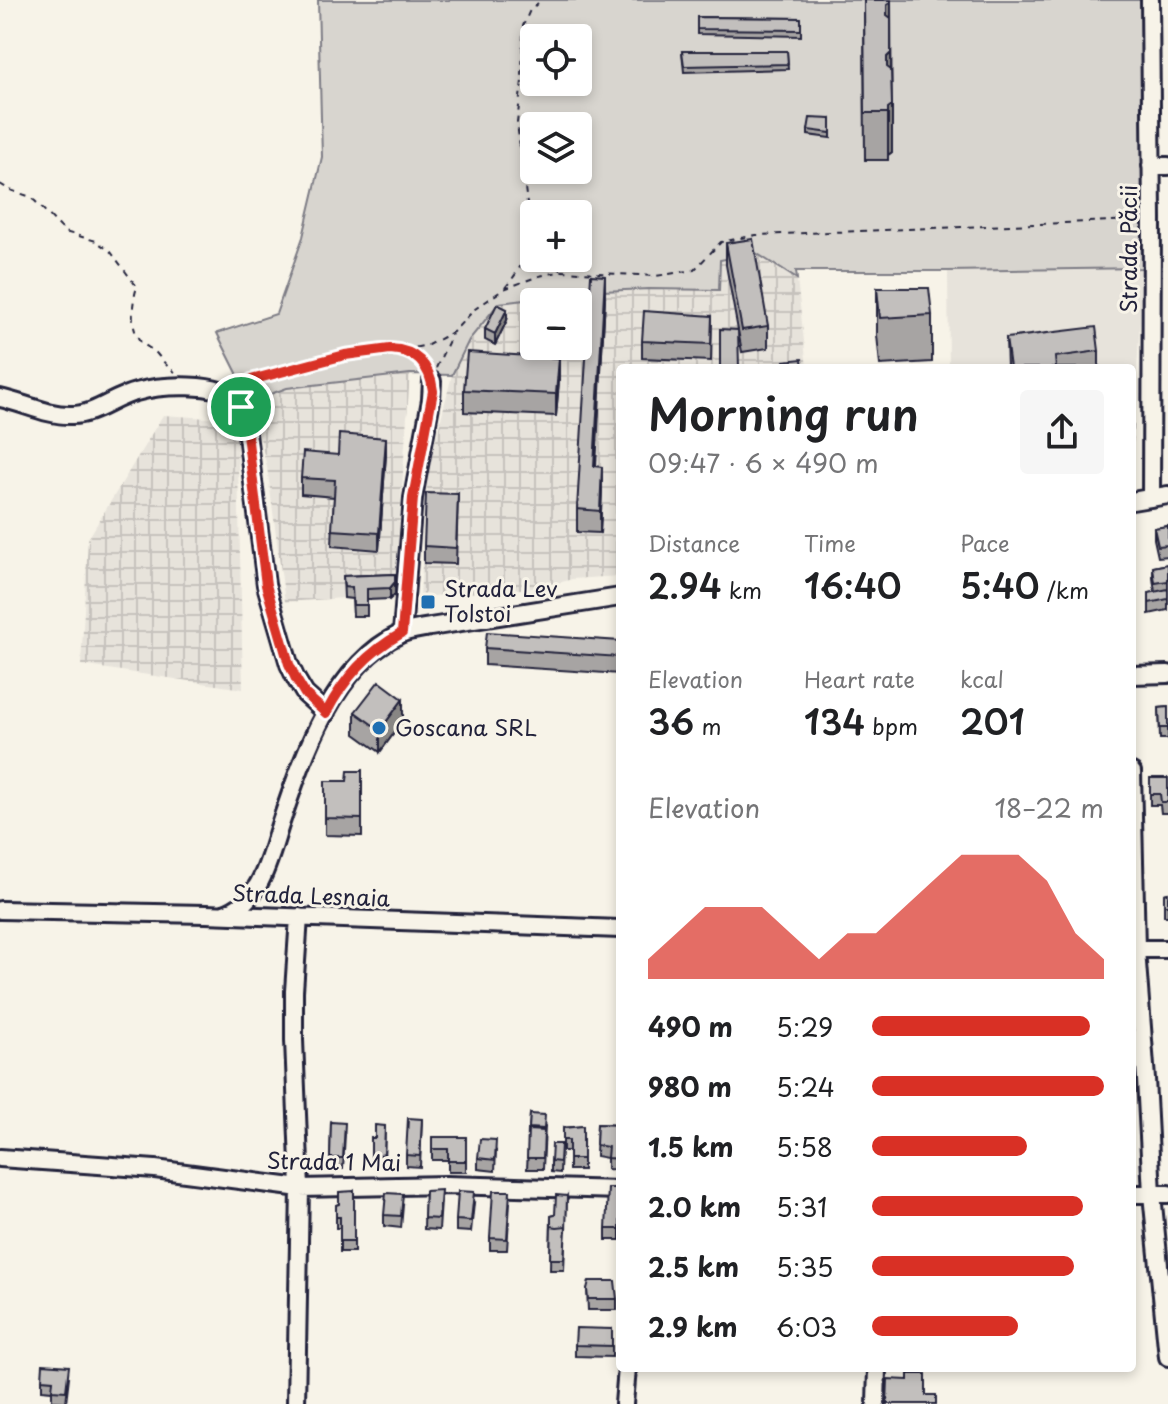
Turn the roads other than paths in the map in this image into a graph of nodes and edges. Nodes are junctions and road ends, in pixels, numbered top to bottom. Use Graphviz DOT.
graph roads {
  1 [pos="1150,0"];
  2 [pos="1151,166"];
  3 [pos="1168,166"];
  4 [pos="432,381"];
  5 [pos="0,398"];
  6 [pos="1168,495"];
  7 [pos="1151,498"];
  8 [pos="1136,500"];
  9 [pos="616,598"];
  10 [pos="402,633"];
  11 [pos="1168,674"];
  12 [pos="1136,675"];
  13 [pos="326,713"];
  14 [pos="0,910"];
  15 [pos="206,914"];
  16 [pos="299,917"];
  17 [pos="616,929"];
  18 [pos="1168,949"];
  19 [pos="1136,950"];
  20 [pos="1136,972"];
  21 [pos="0,1158"];
  22 [pos="300,1188"];
  23 [pos="616,1190"];
  24 [pos="1136,1194"];
  25 [pos="1160,1194"];
  26 [pos="1168,1357"];
  27 [pos="627,1372"];
  28 [pos="877,1372"];
  29 [pos="296,1404"];
  30 [pos="624,1404"];
  31 [pos="876,1404"];
  1 -- 2 [label="street, Strada Păcii"];
  2 -- 3 [label="street"];
  2 -- 7 [label="street, Strada Păcii"];
  4 -- 10 [label="street"];
  5 -- 13 [label="street"];
  6 -- 7 [label="street"];
  7 -- 8 [label="street"];
  9 -- 10 [label="street"];
  10 -- 13 [label="street"];
  11 -- 12 [label="street"];
  13 -- 15 [label="street"];
  14 -- 15 [label="street, Strada Lesnaia"];
  15 -- 16 [label="street, Strada Lesnaia"];
  16 -- 17 [label="street, Strada Lesnaia"];
  16 -- 22 [label="street"];
  18 -- 19 [label="street"];
  20 -- 25 [label="street"];
  21 -- 22 [label="street, Strada 1 Mai"];
  22 -- 23 [label="street, Strada 1 Mai"];
  22 -- 29 [label="street"];
  24 -- 25 [label="street"];
  25 -- 26 [label="street"];
  27 -- 30 [label="street"];
  28 -- 31 [label="street"];
}
